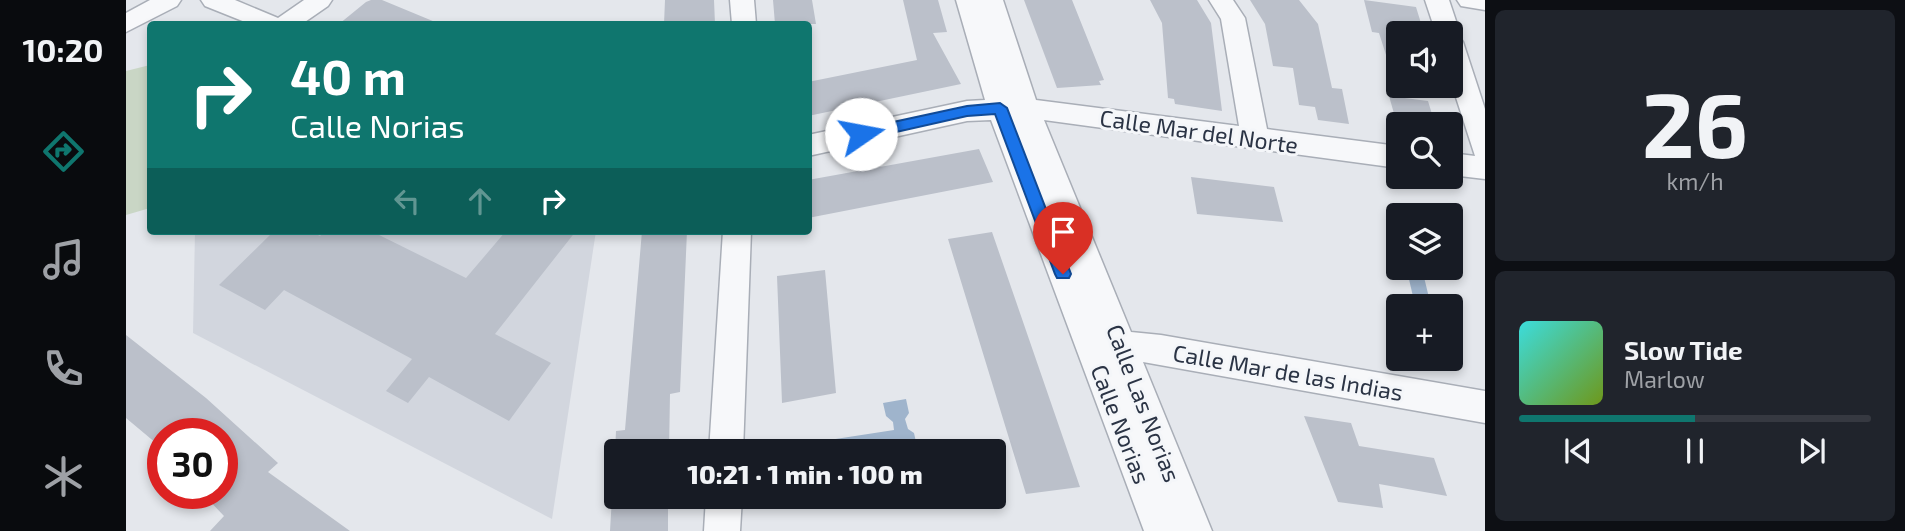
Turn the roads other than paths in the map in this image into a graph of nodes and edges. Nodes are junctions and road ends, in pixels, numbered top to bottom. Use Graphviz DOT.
graph roads {
  1 [pos="169,0"];
  2 [pos="213,0"];
  3 [pos="320,0"];
  4 [pos="742,0"];
  5 [pos="968,0"];
  6 [pos="991,0"];
  7 [pos="1221,0"];
  8 [pos="1437,0"];
  9 [pos="1469,0"];
  10 [pos="1485,2"];
  11 [pos="264,21"];
  12 [pos="290,21"];
  13 [pos="744,21"];
  14 [pos="1444,21"];
  15 [pos="126,24"];
  16 [pos="1463,80"];
  17 [pos="1013,108"];
  18 [pos="1255,139"];
  19 [pos="812,145"];
  20 [pos="1485,150"];
  21 [pos="1386,156"];
  22 [pos="1463,165"];
  23 [pos="1485,168"];
  24 [pos="737,235"];
  25 [pos="1106,344"];
  26 [pos="1485,407"];
  27 [pos="727,439"];
  28 [pos="723,509"];
  29 [pos="722,531"];
  30 [pos="1162,531"];
  31 [pos="1194,531"];
  1 -- 15 [label="street"];
  2 -- 11 [label="street"];
  3 -- 12 [label="street"];
  4 -- 13 [label="street"];
  5 -- 17 [label="street, Calle Norias"];
  6 -- 17 [label="street"];
  7 -- 18 [label="street"];
  8 -- 14 [label="street"];
  9 -- 10 [label="street"];
  16 -- 20 [label="street"];
  17 -- 18 [label="street, Calle Mar del Norte"];
  17 -- 19 [label="street, Calle Mar del Norte"];
  17 -- 25 [label="street, Calle Norias"];
  18 -- 21 [label="street, Calle Mar del Norte"];
  22 -- 23 [label="street"];
  24 -- 27 [label="street"];
  25 -- 26 [label="street, Calle Mar de las Indias"];
  25 -- 30 [label="street, Calle Norias"];
  25 -- 31 [label="street, Calle Las Norias"];
  28 -- 29 [label="street"];
}
